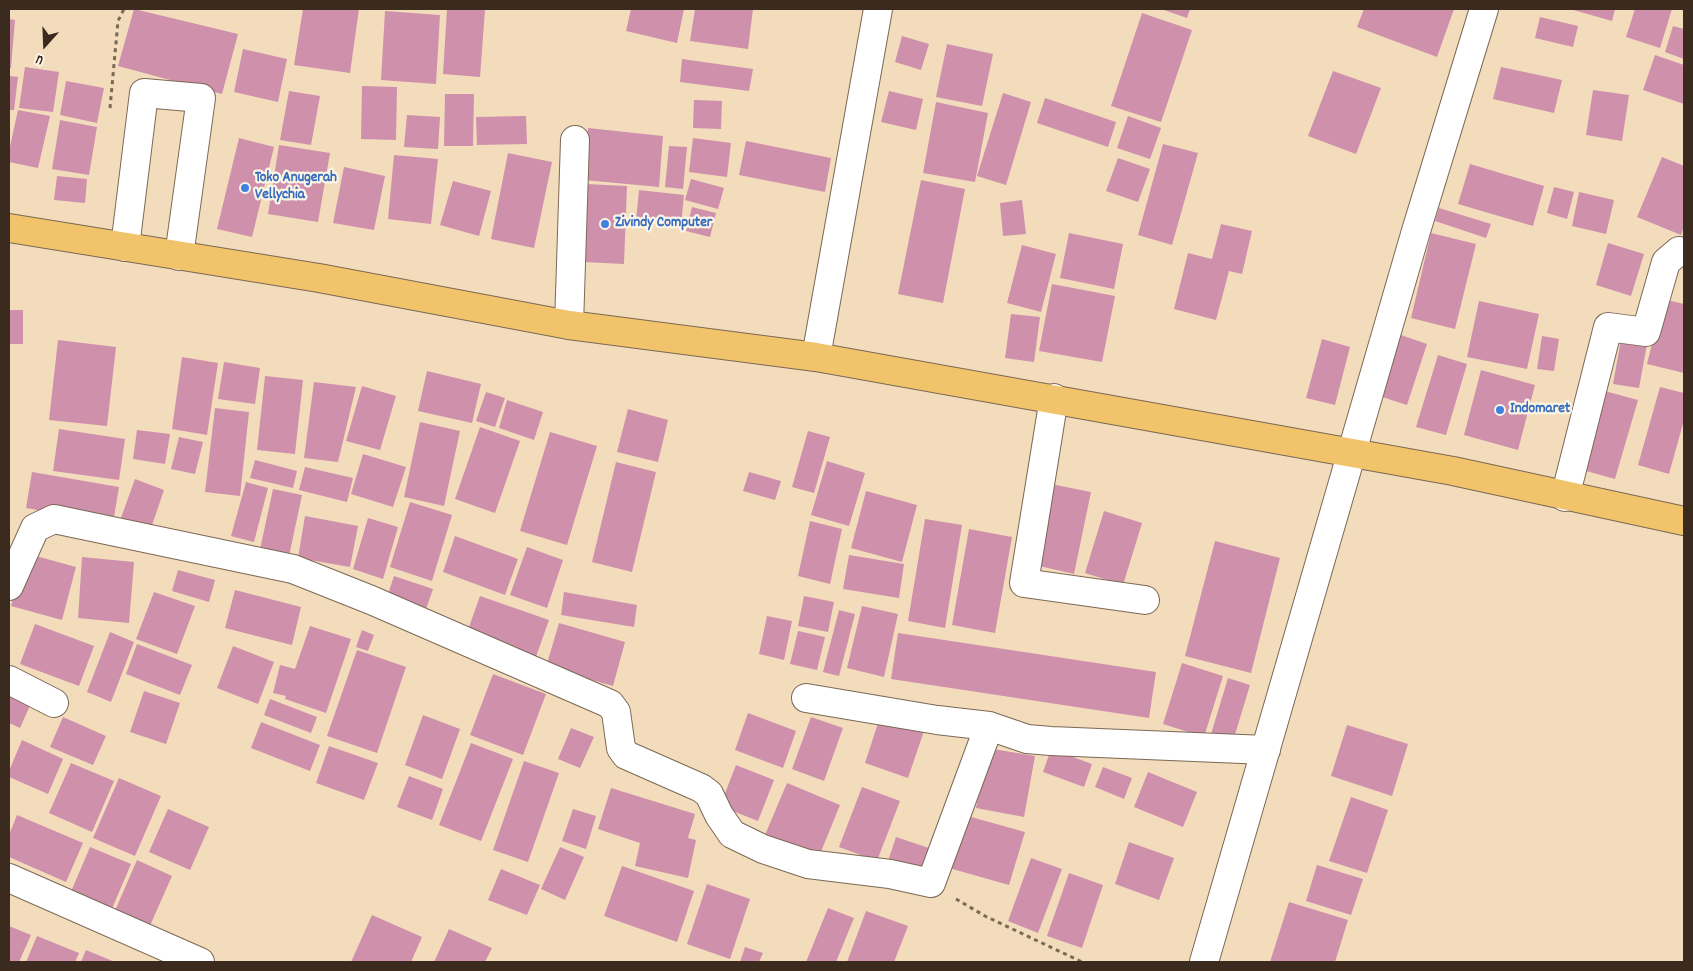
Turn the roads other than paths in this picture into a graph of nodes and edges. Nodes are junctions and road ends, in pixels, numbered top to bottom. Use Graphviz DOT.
graph roads {
  1 [pos="878,9"];
  2 [pos="1484,9"];
  3 [pos="575,140"];
  4 [pos="9,228"];
  5 [pos="124,247"];
  6 [pos="1680,251"];
  7 [pos="179,256"];
  8 [pos="569,324"];
  9 [pos="816,357"];
  10 [pos="1054,398"];
  11 [pos="1352,453"];
  12 [pos="1565,497"];
  13 [pos="1684,521"];
  14 [pos="9,586"];
  15 [pos="1145,600"];
  16 [pos="9,680"];
  17 [pos="806,698"];
  18 [pos="54,703"];
  19 [pos="989,726"];
  20 [pos="1266,750"];
  21 [pos="9,878"];
  22 [pos="200,962"];
  23 [pos="1204,962"];
  1 -- 9 [label="street"];
  2 -- 11 [label="street"];
  3 -- 8 [label="street"];
  4 -- 5 [label="highway"];
  5 -- 7 [label="highway"];
  5 -- 7 [label="street"];
  6 -- 12 [label="street"];
  7 -- 8 [label="highway"];
  8 -- 9 [label="highway"];
  9 -- 10 [label="highway"];
  10 -- 11 [label="highway"];
  10 -- 15 [label="street"];
  11 -- 12 [label="highway"];
  11 -- 20 [label="street"];
  12 -- 13 [label="highway"];
  14 -- 19 [label="street"];
  16 -- 18 [label="street"];
  17 -- 19 [label="street"];
  19 -- 20 [label="street"];
  20 -- 23 [label="street"];
  21 -- 22 [label="street"];
}
